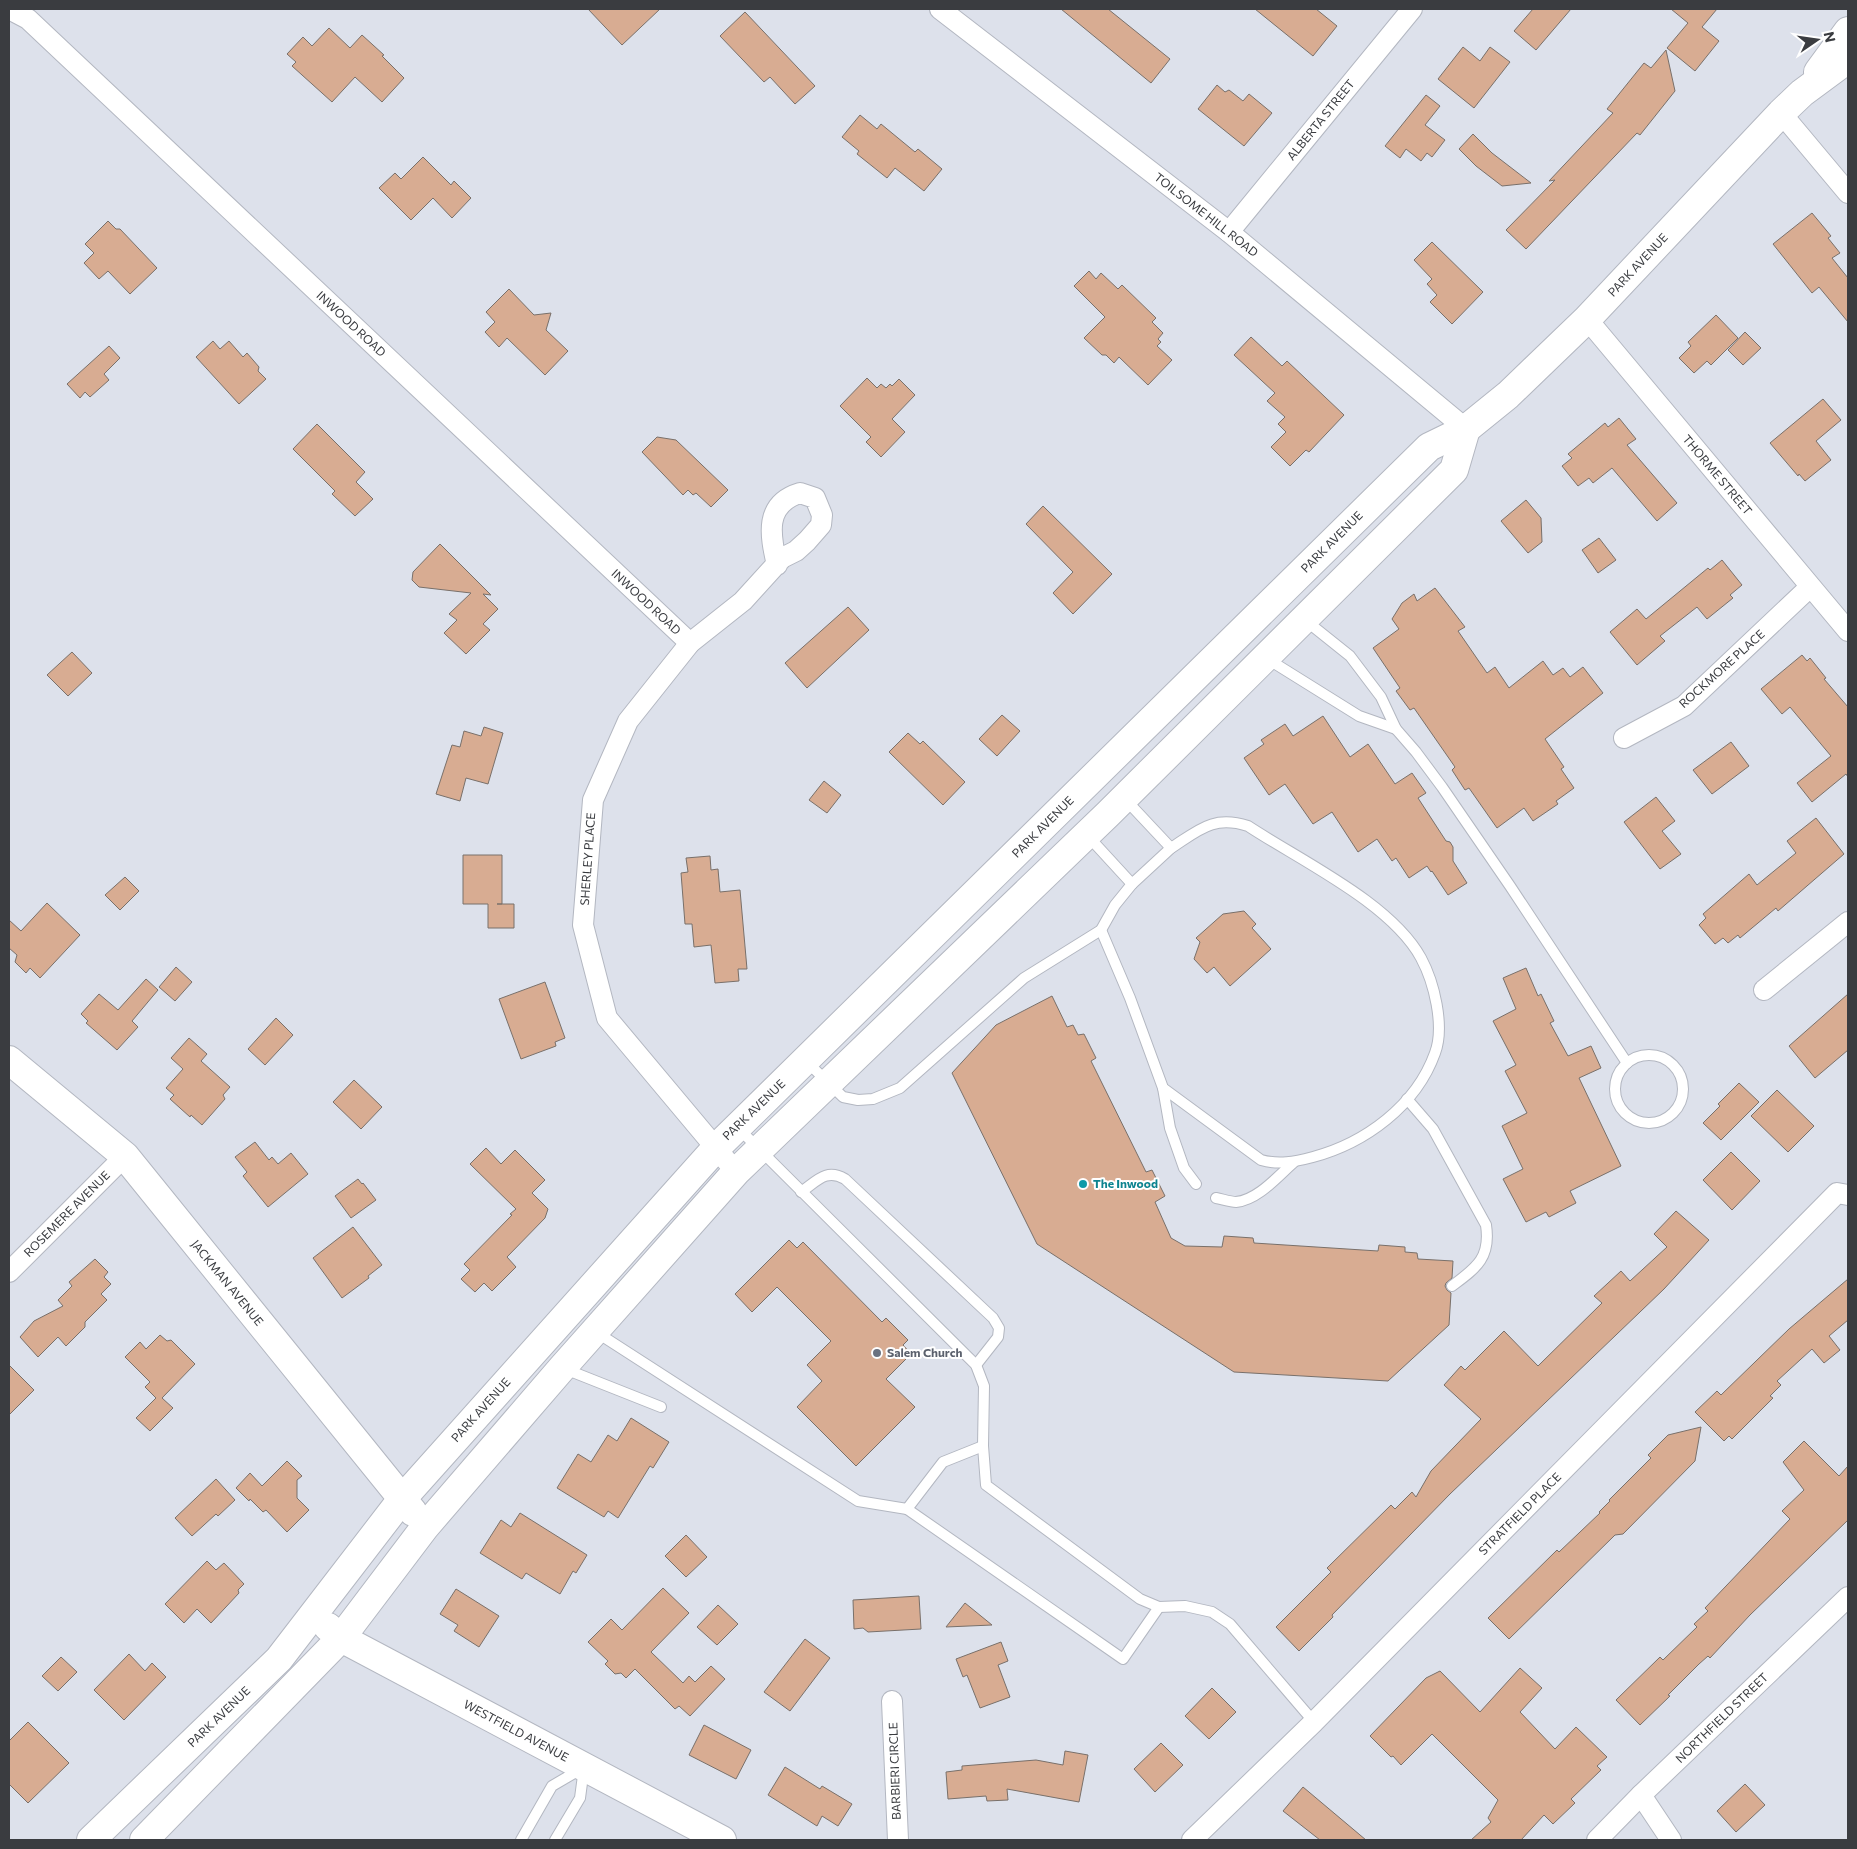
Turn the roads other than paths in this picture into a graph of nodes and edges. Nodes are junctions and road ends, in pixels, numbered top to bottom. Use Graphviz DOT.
graph roads {
  1 [pos="9,9"];
  2 [pos="940,9"];
  3 [pos="1411,9"];
  4 [pos="1848,31"];
  5 [pos="1848,59"];
  6 [pos="1802,93"];
  7 [pos="1781,113"];
  8 [pos="1848,193"];
  9 [pos="1229,232"];
  10 [pos="1587,318"];
  11 [pos="1466,428"];
  12 [pos="777,565"];
  13 [pos="1810,587"];
  14 [pos="1304,619"];
  15 [pos="1848,632"];
  16 [pos="690,643"];
  17 [pos="1265,658"];
  18 [pos="1396,730"];
  19 [pos="1624,738"];
  20 [pos="1124,798"];
  21 [pos="1086,835"];
  22 [pos="1171,848"];
  23 [pos="1132,884"];
  24 [pos="1848,922"];
  25 [pos="1101,930"];
  26 [pos="1764,990"];
  27 [pos="9,1060"];
  28 [pos="806,1060"];
  29 [pos="1627,1063"];
  30 [pos="828,1083"];
  31 [pos="1163,1088"];
  32 [pos="1407,1099"];
  33 [pos="737,1127"];
  34 [pos="716,1148"];
  35 [pos="758,1150"];
  36 [pos="125,1156"];
  37 [pos="1294,1162"];
  38 [pos="736,1172"];
  39 [pos="1196,1184"];
  40 [pos="801,1192"];
  41 [pos="1848,1195"];
  42 [pos="1216,1198"];
  43 [pos="9,1272"];
  44 [pos="1452,1286"];
  45 [pos="594,1331"];
  46 [pos="976,1365"];
  47 [pos="562,1368"];
  48 [pos="661,1407"];
  49 [pos="983,1446"];
  50 [pos="402,1499"];
  51 [pos="907,1509"];
  52 [pos="425,1527"];
  53 [pos="1848,1597"];
  54 [pos="1159,1607"];
  55 [pos="313,1614"];
  56 [pos="341,1638"];
  57 [pos="892,1701"];
  58 [pos="1314,1722"];
  59 [pos="584,1767"];
  60 [pos="1642,1795"];
  61 [pos="91,1840"];
  62 [pos="144,1840"];
  63 [pos="521,1840"];
  64 [pos="555,1840"];
  65 [pos="722,1840"];
  66 [pos="898,1840"];
  67 [pos="1192,1840"];
  68 [pos="1597,1840"];
  69 [pos="1671,1840"];
  1 -- 16 [label="street, INWOOD ROAD"];
  2 -- 9 [label="street, TOILSOME HILL ROAD"];
  3 -- 9 [label="street, ALBERTA STREET"];
  4 -- 6 [label="main road, PARK AVENUE"];
  5 -- 6 [label="main road, PARK AVENUE"];
  6 -- 7 [label="main road, PARK AVENUE"];
  7 -- 8 [label="street"];
  7 -- 10 [label="main road, PARK AVENUE"];
  9 -- 11 [label="street, TOILSOME HILL ROAD"];
  10 -- 11 [label="main road, PARK AVENUE"];
  10 -- 13 [label="street, THORME STREET"];
  11 -- 14 [label="main road"];
  11 -- 28 [label="main road, PARK AVENUE"];
  12 -- 16 [label="street, SHERLEY PLACE"];
  13 -- 15 [label="street, THORME STREET"];
  13 -- 19 [label="street, ROCKMORE PLACE"];
  14 -- 17 [label="main road"];
  14 -- 18 [label="lane"];
  16 -- 34 [label="street, SHERLEY PLACE"];
  17 -- 18 [label="lane"];
  17 -- 20 [label="main road"];
  18 -- 29 [label="lane"];
  20 -- 21 [label="main road"];
  20 -- 22 [label="lane"];
  21 -- 23 [label="lane"];
  21 -- 30 [label="main road"];
  22 -- 23 [label="lane"];
  22 -- 32 [label="lane"];
  23 -- 25 [label="lane"];
  24 -- 26 [label="street"];
  25 -- 30 [label="lane"];
  25 -- 31 [label="lane"];
  27 -- 36 [label="main road, JACKMAN AVENUE"];
  28 -- 30 [label="lane"];
  28 -- 33 [label="main road, PARK AVENUE"];
  29 -- 29 [label="lane"];
  30 -- 35 [label="main road"];
  31 -- 37 [label="lane"];
  31 -- 39 [label="lane"];
  32 -- 37 [label="lane"];
  32 -- 44 [label="lane"];
  33 -- 34 [label="main road, PARK AVENUE"];
  33 -- 35 [label="lane"];
  34 -- 38 [label="street, SHERLEY PLACE"];
  34 -- 50 [label="main road, PARK AVENUE"];
  35 -- 38 [label="main road"];
  35 -- 40 [label="lane"];
  36 -- 43 [label="street, ROSEMERE AVENUE"];
  36 -- 50 [label="main road, JACKMAN AVENUE"];
  37 -- 42 [label="lane"];
  38 -- 45 [label="main road"];
  40 -- 46 [label="lane"];
  40 -- 46 [label="lane"];
  41 -- 58 [label="street, STRATFIELD PLACE"];
  45 -- 47 [label="main road"];
  45 -- 51 [label="lane"];
  46 -- 49 [label="lane"];
  47 -- 48 [label="lane"];
  47 -- 52 [label="main road"];
  49 -- 51 [label="lane"];
  49 -- 54 [label="lane"];
  50 -- 52 [label="main road, JACKMAN AVENUE"];
  50 -- 55 [label="main road, PARK AVENUE"];
  51 -- 54 [label="lane"];
  52 -- 56 [label="main road"];
  53 -- 60 [label="street, NORTHFIELD STREET"];
  54 -- 58 [label="lane"];
  55 -- 56 [label="main road, WESTFIELD AVENUE"];
  55 -- 61 [label="main road, PARK AVENUE"];
  56 -- 59 [label="main road, WESTFIELD AVENUE"];
  56 -- 62 [label="main road"];
  57 -- 66 [label="street, BARBIERI CIRCLE"];
  58 -- 67 [label="street, STRATFIELD PLACE"];
  59 -- 63 [label="lane"];
  59 -- 64 [label="lane"];
  59 -- 65 [label="main road, WESTFIELD AVENUE"];
  60 -- 68 [label="street, NORTHFIELD STREET"];
  60 -- 69 [label="street"];
}
